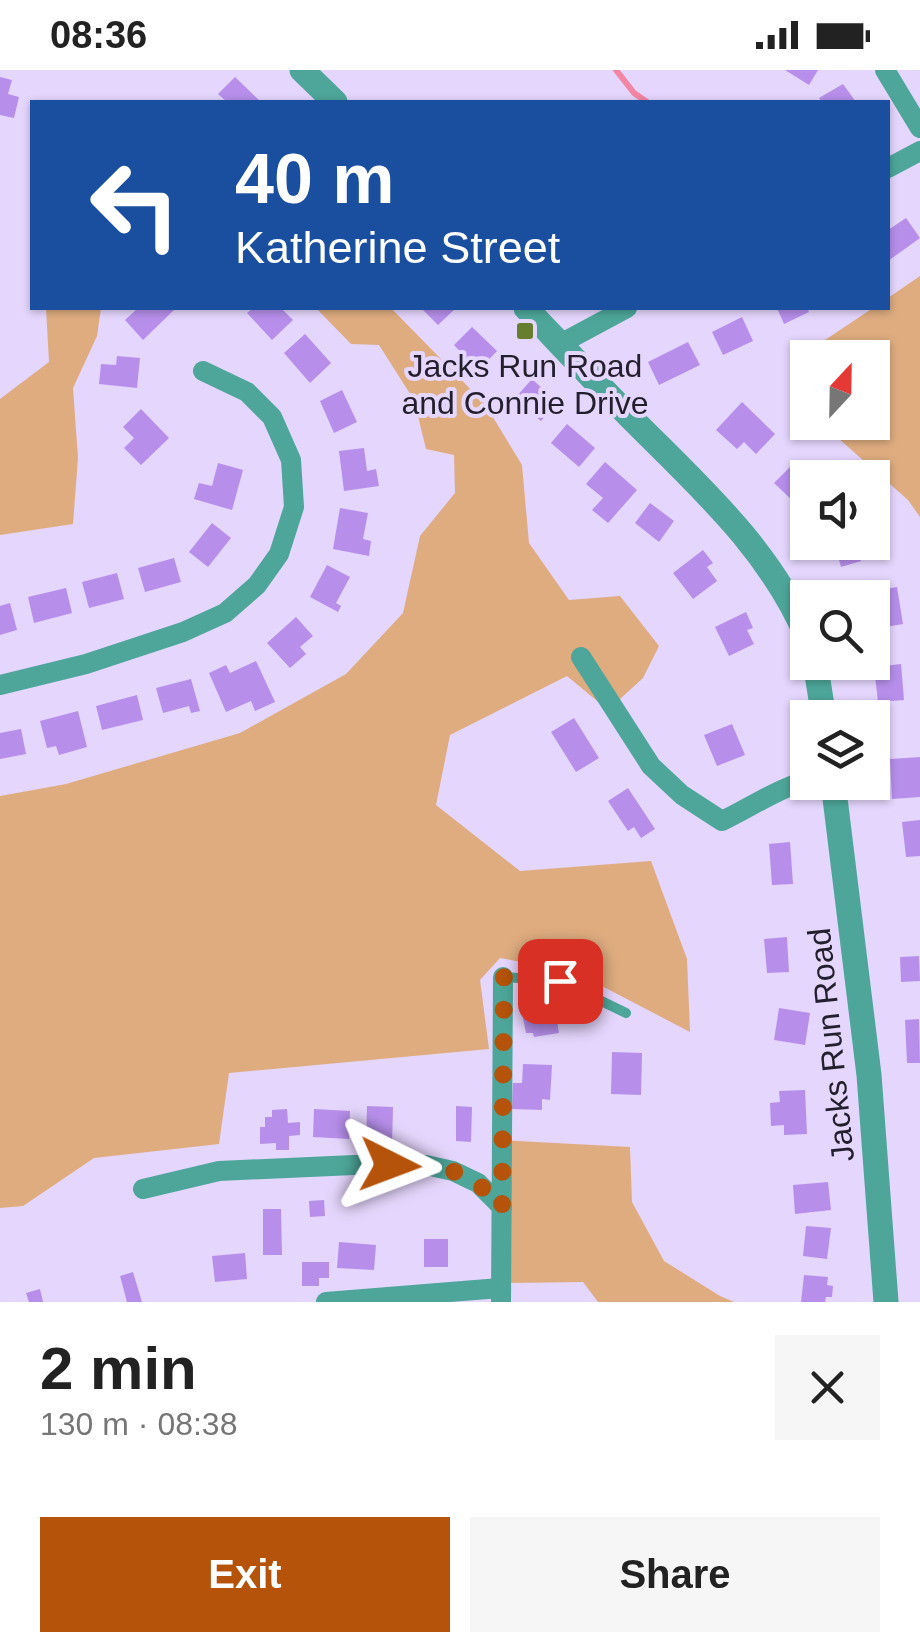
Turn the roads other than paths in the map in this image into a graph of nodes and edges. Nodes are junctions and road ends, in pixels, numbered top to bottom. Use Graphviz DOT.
graph roads {
  1 [pos="302,70"];
  2 [pos="885,70"];
  3 [pos="333,100"];
  4 [pos="920,128"];
  5 [pos="920,151"];
  6 [pos="890,167"];
  7 [pos="528,310"];
  8 [pos="623,310"];
  9 [pos="560,344"];
  10 [pos="203,371"];
  11 [pos="790,600"];
  12 [pos="581,657"];
  13 [pos="0,684"];
  14 [pos="790,786"];
  15 [pos="835,800"];
  16 [pos="504,976"];
  17 [pos="626,1013"];
  18 [pos="143,1189"];
  19 [pos="502,1208"];
  20 [pos="500,1295"];
  21 [pos="326,1302"];
  22 [pos="886,1302"];
  1 -- 3 [label="street"];
  2 -- 4 [label="street"];
  5 -- 6 [label="street"];
  7 -- 9 [label="street"];
  8 -- 9 [label="street"];
  9 -- 11 [label="street"];
  10 -- 13 [label="street"];
  12 -- 14 [label="street"];
  15 -- 22 [label="street, Jacks Run Road"];
  16 -- 17 [label="lane"];
  16 -- 19 [label="street"];
  18 -- 19 [label="street"];
  19 -- 20 [label="street"];
  20 -- 21 [label="street"];
}
